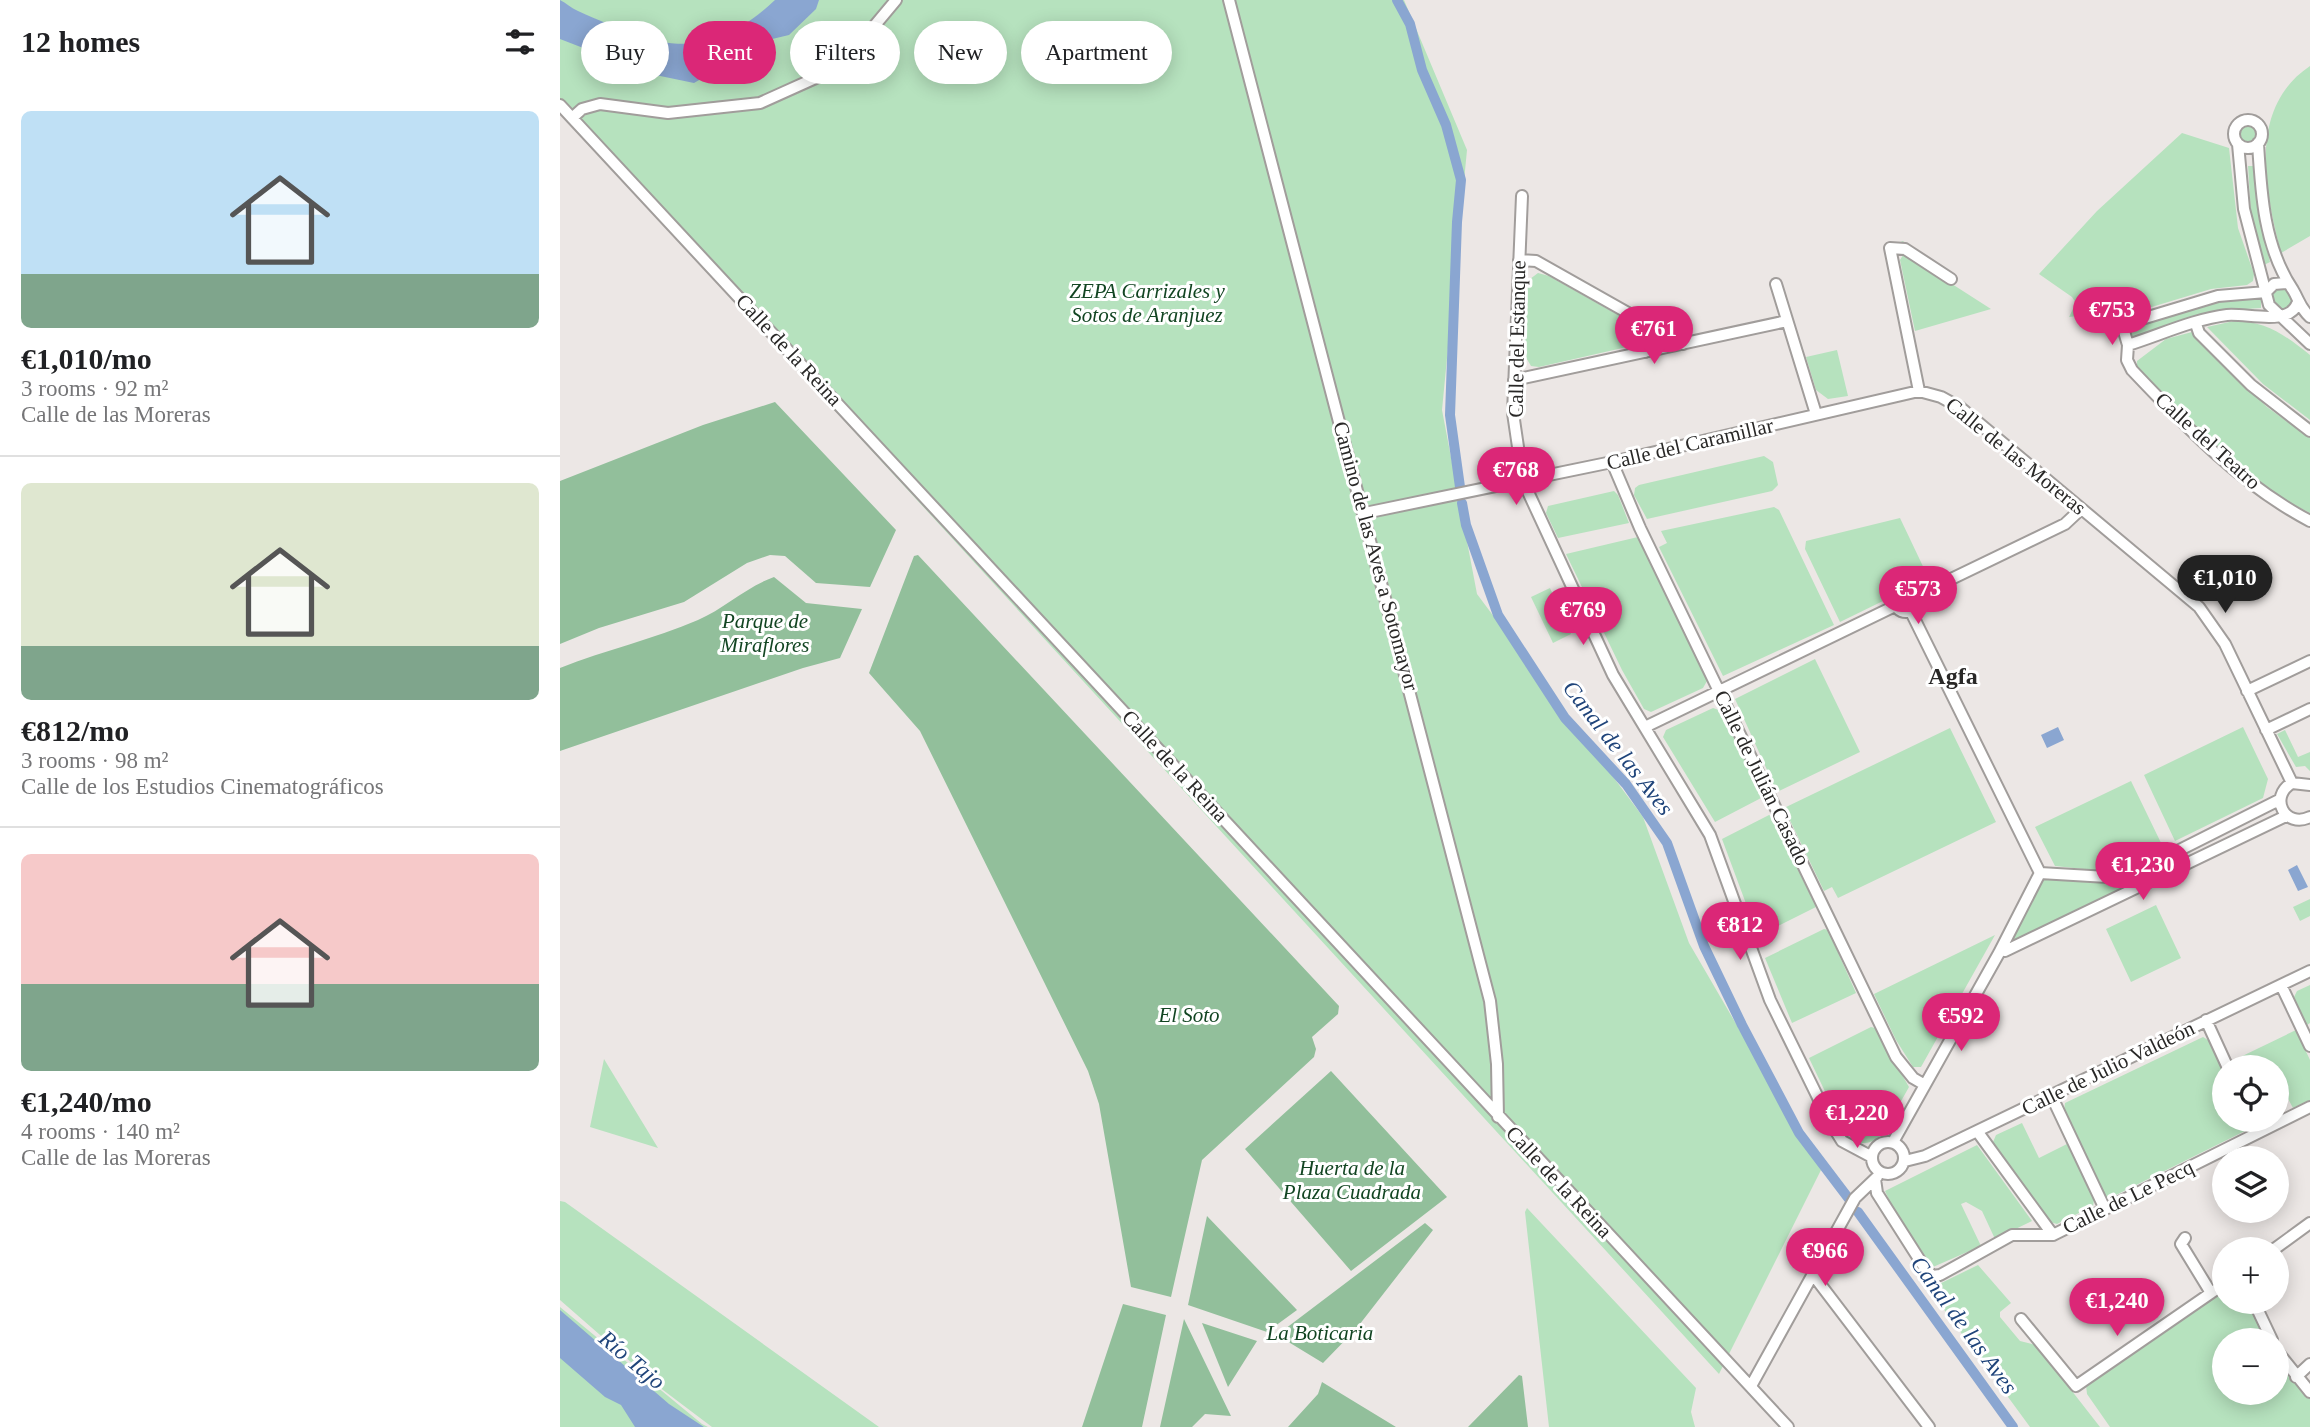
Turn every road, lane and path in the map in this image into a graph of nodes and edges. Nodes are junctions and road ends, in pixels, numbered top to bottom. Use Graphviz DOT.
graph roads {
  1 [pos="896,0"];
  2 [pos="1229,0"];
  3 [pos="560,105"];
  4 [pos="572,118"];
  5 [pos="2258,143"];
  6 [pos="2238,144"];
  7 [pos="1522,196"];
  8 [pos="1519,260"];
  9 [pos="1951,279"];
  10 [pos="2286,283"];
  11 [pos="1776,284"];
  12 [pos="2266,292"];
  13 [pos="2297,304"];
  14 [pos="2277,316"];
  15 [pos="2310,317"];
  16 [pos="1787,321"];
  17 [pos="1648,323"];
  18 [pos="2196,324"];
  19 [pos="1683,344"];
  20 [pos="2310,344"];
  21 [pos="2128,345"];
  22 [pos="1646,352"];
  23 [pos="1514,380"];
  24 [pos="1919,391"];
  25 [pos="1816,414"];
  26 [pos="2310,431"];
  27 [pos="1612,462"];
  28 [pos="1523,481"];
  29 [pos="2081,509"];
  30 [pos="1365,513"];
  31 [pos="2310,521"];
  32 [pos="1917,595"];
  33 [pos="1895,606"];
  34 [pos="1911,612"];
  35 [pos="2310,661"];
  36 [pos="1720,691"];
  37 [pos="2246,691"];
  38 [pos="2310,709"];
  39 [pos="1645,727"];
  40 [pos="2266,730"];
  41 [pos="2292,783"];
  42 [pos="2310,784"];
  43 [pos="2280,800"];
  44 [pos="2286,816"];
  45 [pos="2309,819"];
  46 [pos="2040,873"];
  47 [pos="2001,949"];
  48 [pos="2310,971"];
  49 [pos="2281,985"];
  50 [pos="2206,1020"];
  51 [pos="2310,1046"];
  52 [pos="2222,1055"];
  53 [pos="1925,1084"];
  54 [pos="2051,1095"];
  55 [pos="2310,1107"];
  56 [pos="1498,1116"];
  57 [pos="2289,1117"];
  58 [pos="1977,1131"];
  59 [pos="2259,1132"];
  60 [pos="1893,1142"];
  61 [pos="1872,1157"];
  62 [pos="1905,1161"];
  63 [pos="1877,1176"];
  64 [pos="2105,1209"];
  65 [pos="2310,1223"];
  66 [pos="2053,1235"];
  67 [pos="2185,1238"];
  68 [pos="2289,1238"];
  69 [pos="1814,1276"];
  70 [pos="2211,1293"];
  71 [pos="2021,1319"];
  72 [pos="2310,1364"];
  73 [pos="2289,1367"];
  74 [pos="2296,1377"];
  75 [pos="1751,1386"];
  76 [pos="2310,1392"];
  77 [pos="1788,1427"];
  78 [pos="1929,1427"];
  1 -- 4 [label="street"];
  2 -- 30 [label="street, Camino de las Aves a Sotomayor"];
  3 -- 4 [label="street, Calle de la Reina"];
  4 -- 56 [label="street, Calle de la Reina"];
  5 -- 6 [label="street"];
  5 -- 6 [label="street"];
  5 -- 10 [label="street"];
  6 -- 12 [label="street"];
  7 -- 8 [label="street, Calle del Estanque"];
  8 -- 17 [label="street"];
  8 -- 23 [label="street, Calle del Estanque"];
  9 -- 24 [label="street, Calle de las Moreras"];
  10 -- 12 [label="street"];
  10 -- 13 [label="street"];
  11 -- 16 [label="street"];
  12 -- 14 [label="street"];
  12 -- 21 [label="street"];
  13 -- 14 [label="street"];
  13 -- 15 [label="street"];
  14 -- 18 [label="street"];
  14 -- 20 [label="street"];
  16 -- 19 [label="street"];
  16 -- 25 [label="street"];
  17 -- 19 [label="street"];
  17 -- 22 [label="street"];
  18 -- 21 [label="street"];
  18 -- 26 [label="street"];
  19 -- 22 [label="street"];
  21 -- 31 [label="street, Calle del Teatro"];
  22 -- 23 [label="street"];
  23 -- 28 [label="street, Calle del Estanque"];
  24 -- 25 [label="street, Calle del Caramillar"];
  24 -- 29 [label="street, Calle de las Moreras"];
  25 -- 27 [label="street, Calle del Caramillar"];
  27 -- 28 [label="street, Calle del Caramillar"];
  27 -- 36 [label="street, Calle de Julián Casado"];
  28 -- 30 [label="street, Calle del Caramillar"];
  28 -- 39 [label="street, Calle del Estanque"];
  29 -- 32 [label="street"];
  29 -- 37 [label="street, Calle de las Moreras"];
  30 -- 56 [label="street, Camino de las Aves a Sotomayor"];
  32 -- 33 [label="street"];
  32 -- 34 [label="street"];
  33 -- 34 [label="street"];
  33 -- 36 [label="street"];
  34 -- 46 [label="street"];
  35 -- 37 [label="street"];
  36 -- 39 [label="street"];
  36 -- 53 [label="street, Calle de Julián Casado"];
  37 -- 40 [label="street, Calle de las Moreras"];
  38 -- 40 [label="street"];
  39 -- 61 [label="street, Calle del Estanque"];
  40 -- 41 [label="street, Calle de las Moreras"];
  41 -- 42 [label="street"];
  41 -- 43 [label="street"];
  43 -- 44 [label="street"];
  43 -- 46 [label="street"];
  44 -- 45 [label="street"];
  44 -- 47 [label="street"];
  46 -- 47 [label="street"];
  47 -- 53 [label="street"];
  48 -- 49 [label="street, Calle de Julio Valdeón"];
  49 -- 50 [label="street, Calle de Julio Valdeón"];
  49 -- 51 [label="street"];
  50 -- 52 [label="street"];
  50 -- 54 [label="street, Calle de Julio Valdeón"];
  53 -- 60 [label="street"];
  54 -- 58 [label="street, Calle de Julio Valdeón"];
  54 -- 64 [label="street"];
  55 -- 57 [label="street, Calle de Le Pecq"];
  56 -- 75 [label="street, Calle de la Reina"];
  58 -- 62 [label="street, Calle de Julio Valdeón"];
  58 -- 66 [label="street"];
  59 -- 64 [label="street, Calle de Le Pecq"];
  60 -- 61 [label="street"];
  60 -- 62 [label="street"];
  61 -- 63 [label="street"];
  62 -- 63 [label="street"];
  63 -- 66 [label="street, Calle de Le Pecq"];
  63 -- 69 [label="street"];
  64 -- 66 [label="street, Calle de Le Pecq"];
  65 -- 68 [label="street"];
  67 -- 70 [label="street"];
  69 -- 75 [label="street"];
  69 -- 78 [label="street"];
  70 -- 71 [label="street"];
  72 -- 74 [label="street"];
  73 -- 74 [label="street"];
  74 -- 76 [label="street"];
  75 -- 77 [label="street, Calle de la Reina"];
}
